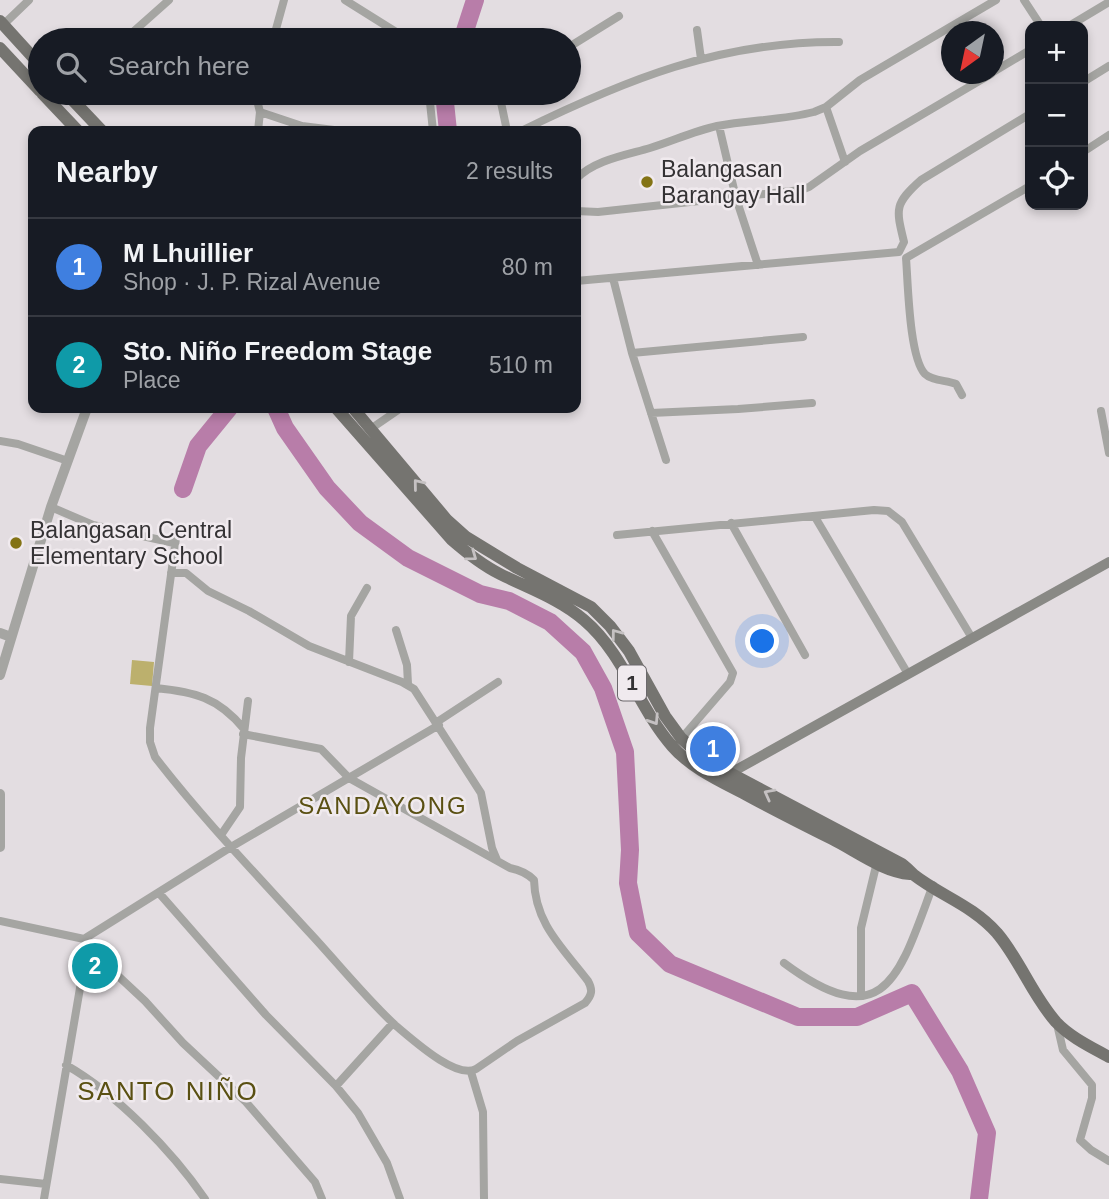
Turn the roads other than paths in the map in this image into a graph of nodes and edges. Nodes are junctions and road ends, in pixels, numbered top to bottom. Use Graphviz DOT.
graph roads {
  1 [pos="29,0"];
  2 [pos="169,0"];
  3 [pos="284,0"];
  4 [pos="345,0"];
  5 [pos="996,0"];
  6 [pos="1024,0"];
  7 [pos="1109,2"];
  8 [pos="619,16"];
  9 [pos="1038,21"];
  10 [pos="1077,21"];
  11 [pos="1,23"];
  12 [pos="138,28"];
  13 [pos="276,28"];
  14 [pos="390,28"];
  15 [pos="697,30"];
  16 [pos="581,40"];
  17 [pos="839,41"];
  18 [pos="0,48"];
  19 [pos="28,52"];
  20 [pos="1025,53"];
  21 [pos="701,59"];
  22 [pos="1004,66"];
  23 [pos="1109,66"];
  24 [pos="28,78"];
  25 [pos="1088,79"];
  26 [pos="973,84"];
  27 [pos="581,103"];
  28 [pos="53,105"];
  29 [pos="77,105"];
  30 [pos="258,105"];
  31 [pos="430,105"];
  32 [pos="502,105"];
  33 [pos="577,105"];
  34 [pos="826,107"];
  35 [pos="260,112"];
  36 [pos="1025,117"];
  37 [pos="73,126"];
  38 [pos="97,126"];
  39 [pos="259,126"];
  40 [pos="302,126"];
  41 [pos="432,126"];
  42 [pos="506,126"];
  43 [pos="532,126"];
  44 [pos="719,126"];
  45 [pos="1109,135"];
  46 [pos="1088,149"];
  47 [pos="845,162"];
  48 [pos="581,176"];
  49 [pos="1025,189"];
  50 [pos="736,198"];
  51 [pos="581,212"];
  52 [pos="902,255"];
  53 [pos="758,265"];
  54 [pos="613,278"];
  55 [pos="581,281"];
  56 [pos="803,337"];
  57 [pos="632,353"];
  58 [pos="962,395"];
  59 [pos="812,403"];
  60 [pos="1101,411"];
  61 [pos="85,413"];
  62 [pos="342,413"];
  63 [pos="357,413"];
  64 [pos="394,413"];
  65 [pos="651,413"];
  66 [pos="367,432"];
  67 [pos="0,441"];
  68 [pos="1109,453"];
  69 [pos="666,460"];
  70 [pos="68,461"];
  71 [pos="51,507"];
  72 [pos="815,517"];
  73 [pos="730,523"];
  74 [pos="177,531"];
  75 [pos="652,531"];
  76 [pos="617,535"];
  77 [pos="174,543"];
  78 [pos="1109,562"];
  79 [pos="171,573"];
  80 [pos="367,587"];
  81 [pos="396,630"];
  82 [pos="0,633"];
  83 [pos="11,637"];
  84 [pos="972,638"];
  85 [pos="805,655"];
  86 [pos="349,662"];
  87 [pos="0,674"];
  88 [pos="908,674"];
  89 [pos="498,682"];
  90 [pos="408,684"];
  91 [pos="156,688"];
  92 [pos="248,701"];
  93 [pos="438,724"];
  94 [pos="243,731"];
  95 [pos="677,742"];
  96 [pos="730,773"];
  97 [pos="349,778"];
  98 [pos="718,780"];
  99 [pos="0,794"];
  100 [pos="221,835"];
  101 [pos="0,846"];
  102 [pos="231,847"];
  103 [pos="497,860"];
  104 [pos="877,862"];
  105 [pos="914,874"];
  106 [pos="933,886"];
  107 [pos="159,893"];
  108 [pos="0,921"];
  109 [pos="85,943"];
  110 [pos="784,963"];
  111 [pos="861,996"];
  112 [pos="393,1023"];
  113 [pos="1057,1024"];
  114 [pos="1109,1058"];
  115 [pos="66,1065"];
  116 [pos="471,1072"];
  117 [pos="336,1086"];
  118 [pos="1109,1161"];
  119 [pos="0,1179"];
  120 [pos="46,1184"];
  121 [pos="44,1199"];
  122 [pos="205,1199"];
  123 [pos="322,1199"];
  124 [pos="400,1199"];
  125 [pos="484,1199"];
  1 -- 11 [label="street"];
  2 -- 12 [label="street"];
  3 -- 13 [label="street"];
  4 -- 14 [label="street"];
  5 -- 34 [label="street"];
  6 -- 9 [label="street"];
  7 -- 10 [label="street"];
  8 -- 16 [label="street"];
  11 -- 19 [label="main road"];
  15 -- 21 [label="street"];
  17 -- 21 [label="street"];
  18 -- 24 [label="main road"];
  20 -- 22 [label="street"];
  21 -- 27 [label="street"];
  23 -- 25 [label="street"];
  26 -- 47 [label="street"];
  28 -- 37 [label="main road"];
  29 -- 38 [label="main road"];
  30 -- 35 [label="street"];
  31 -- 41 [label="street"];
  32 -- 42 [label="street"];
  33 -- 43 [label="street"];
  34 -- 44 [label="street"];
  34 -- 47 [label="street"];
  35 -- 39 [label="street"];
  35 -- 40 [label="street"];
  36 -- 52 [label="street"];
  44 -- 48 [label="street"];
  44 -- 50 [label="street"];
  45 -- 46 [label="street"];
  47 -- 50 [label="street"];
  49 -- 52 [label="street"];
  50 -- 51 [label="street"];
  50 -- 53 [label="street"];
  52 -- 53 [label="street"];
  52 -- 58 [label="street"];
  53 -- 54 [label="street"];
  54 -- 55 [label="street"];
  54 -- 57 [label="street"];
  56 -- 57 [label="street"];
  57 -- 65 [label="street"];
  59 -- 65 [label="street"];
  60 -- 68 [label="street"];
  61 -- 70 [label="street"];
  62 -- 66 [label="main road, 1"];
  63 -- 66 [label="main road, 1"];
  64 -- 66 [label="street"];
  65 -- 69 [label="street"];
  66 -- 95 [label="main road, 1"];
  67 -- 70 [label="street"];
  70 -- 71 [label="street"];
  71 -- 77 [label="street"];
  71 -- 83 [label="street"];
  72 -- 73 [label="street"];
  72 -- 84 [label="street"];
  72 -- 88 [label="street"];
  73 -- 75 [label="street"];
  73 -- 85 [label="street"];
  74 -- 77 [label="street"];
  75 -- 76 [label="street"];
  75 -- 95 [label="street"];
  77 -- 79 [label="street"];
  78 -- 84 [label="main road"];
  79 -- 86 [label="street"];
  79 -- 91 [label="street"];
  80 -- 86 [label="street"];
  81 -- 90 [label="street"];
  82 -- 83 [label="street"];
  83 -- 87 [label="street"];
  84 -- 88 [label="main road"];
  86 -- 90 [label="street"];
  88 -- 96 [label="main road"];
  89 -- 93 [label="street"];
  90 -- 93 [label="street"];
  91 -- 94 [label="street"];
  91 -- 100 [label="street"];
  92 -- 94 [label="street"];
  93 -- 97 [label="street"];
  93 -- 103 [label="street"];
  94 -- 97 [label="street"];
  94 -- 100 [label="street"];
  95 -- 96 [label="main road, 1"];
  95 -- 98 [label="main road, 1"];
  96 -- 98 [label="main road"];
  105 -- 96 [label="main road, 1, one-way"];
  97 -- 102 [label="street"];
  97 -- 103 [label="street"];
  98 -- 104 [label="main road, 1"];
  99 -- 101 [label="street"];
  100 -- 102 [label="street"];
  102 -- 107 [label="street"];
  102 -- 112 [label="street"];
  103 -- 116 [label="street"];
  104 -- 105 [label="main road, 1"];
  104 -- 111 [label="street"];
  105 -- 106 [label="main road, 1"];
  106 -- 111 [label="street"];
  106 -- 113 [label="main road, 1"];
  107 -- 109 [label="street"];
  107 -- 117 [label="street"];
  108 -- 109 [label="street"];
  109 -- 115 [label="street"];
  109 -- 123 [label="street"];
  110 -- 111 [label="street"];
  112 -- 116 [label="street"];
  112 -- 117 [label="street"];
  113 -- 114 [label="main road, 1"];
  113 -- 118 [label="street"];
  115 -- 120 [label="street"];
  115 -- 122 [label="street"];
  116 -- 125 [label="street"];
  117 -- 124 [label="street"];
  119 -- 120 [label="street"];
  120 -- 121 [label="street"];
}
